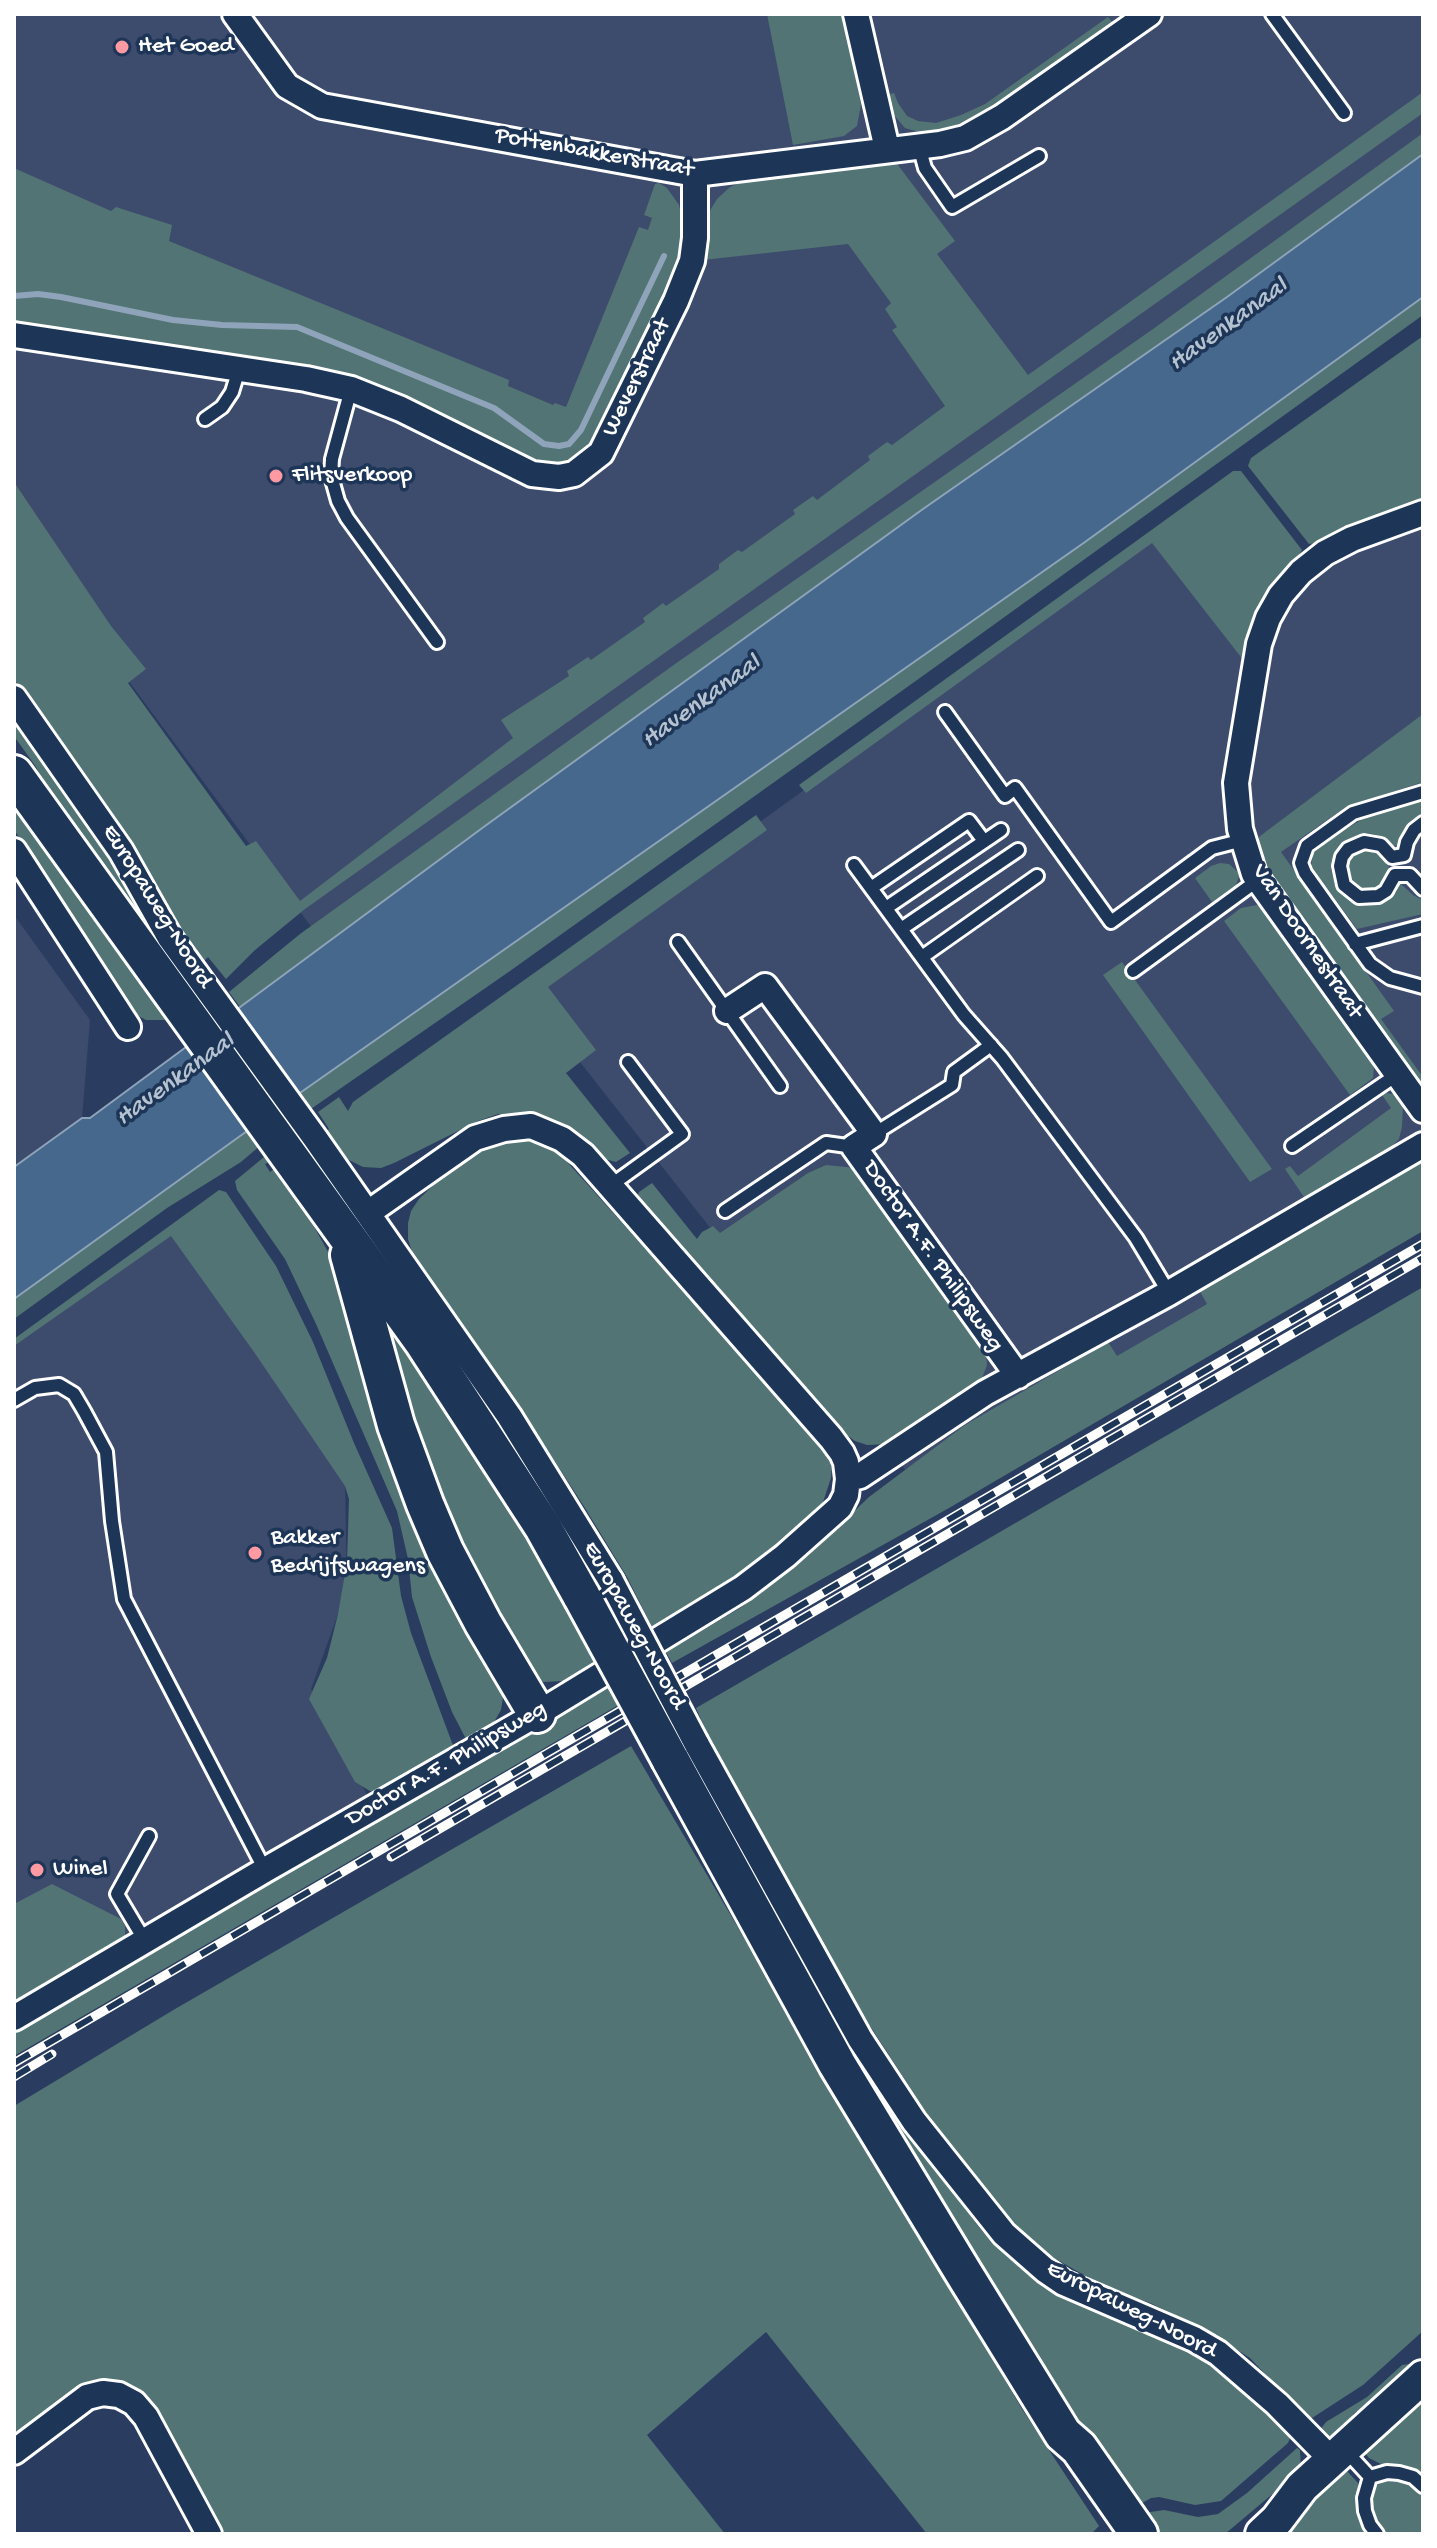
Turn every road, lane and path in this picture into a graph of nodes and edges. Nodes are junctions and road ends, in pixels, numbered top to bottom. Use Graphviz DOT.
graph roads {
  1 [pos="235,14"];
  2 [pos="856,14"];
  3 [pos="1149,14"];
  4 [pos="1272,14"];
  5 [pos="1344,113"];
  6 [pos="919,146"];
  7 [pos="887,149"];
  8 [pos="1039,156"];
  9 [pos="695,174"];
  10 [pos="14,335"];
  11 [pos="239,369"];
  12 [pos="351,389"];
  13 [pos="205,419"];
  14 [pos="1423,513"];
  15 [pos="437,642"];
  16 [pos="14,698"];
  17 [pos="945,712"];
  18 [pos="14,774"];
  19 [pos="1423,792"];
  20 [pos="1423,823"];
  21 [pos="1001,830"];
  22 [pos="1243,840"];
  23 [pos="984,841"];
  24 [pos="1018,850"];
  25 [pos="14,851"];
  26 [pos="1398,856"];
  27 [pos="854,865"];
  28 [pos="1395,875"];
  29 [pos="1410,875"];
  30 [pos="1037,876"];
  31 [pos="1258,880"];
  32 [pos="871,888"];
  33 [pos="1423,889"];
  34 [pos="886,908"];
  35 [pos="1423,926"];
  36 [pos="901,929"];
  37 [pos="678,942"];
  38 [pos="1355,944"];
  39 [pos="922,957"];
  40 [pos="1133,971"];
  41 [pos="186,987"];
  42 [pos="1423,987"];
  43 [pos="727,1011"];
  44 [pos="128,1027"];
  45 [pos="991,1045"];
  46 [pos="628,1062"];
  47 [pos="1398,1074"];
  48 [pos="780,1086"];
  49 [pos="1423,1110"];
  50 [pos="864,1141"];
  51 [pos="1423,1145"];
  52 [pos="1292,1146"];
  53 [pos="610,1186"];
  54 [pos="725,1211"];
  55 [pos="355,1222"];
  56 [pos="1169,1293"];
  57 [pos="1018,1376"];
  58 [pos="14,1400"];
  59 [pos="848,1479"];
  60 [pos="537,1714"];
  61 [pos="683,1751"];
  62 [pos="149,1836"];
  63 [pos="265,1870"];
  64 [pos="145,1941"];
  65 [pos="14,2018"];
  66 [pos="1423,2377"];
  67 [pos="1063,2434"];
  68 [pos="14,2452"];
  69 [pos="1337,2454"];
  70 [pos="1370,2477"];
  71 [pos="1423,2486"];
  72 [pos="1302,2487"];
  73 [pos="209,2534"];
  74 [pos="1112,2534"];
  75 [pos="1139,2534"];
  76 [pos="1237,2534"];
  77 [pos="1262,2534"];
  78 [pos="1377,2534"];
  1 -- 9 [label="street, Pottenbakkerstraat"];
  2 -- 7 [label="street"];
  3 -- 6 [label="street, Pottenbakkerstraat"];
  4 -- 5 [label="lane"];
  6 -- 7 [label="street, Pottenbakkerstraat"];
  6 -- 8 [label="lane"];
  7 -- 9 [label="street, Pottenbakkerstraat"];
  9 -- 12 [label="street, Weverstraat"];
  10 -- 11 [label="street, Weverstraat"];
  11 -- 12 [label="street, Weverstraat"];
  11 -- 13 [label="lane"];
  12 -- 15 [label="lane"];
  14 -- 22 [label="street, Van Doornestraat"];
  16 -- 41 [label="street, Europaweg-Noord"];
  17 -- 22 [label="lane"];
  18 -- 41 [label="main road, Europaweg-Noord"];
  19 -- 38 [label="lane"];
  20 -- 26 [label="lane"];
  21 -- 23 [label="lane"];
  22 -- 31 [label="street, Van Doornestraat"];
  23 -- 32 [label="lane"];
  23 -- 34 [label="lane"];
  24 -- 36 [label="lane"];
  25 -- 44 [label="street"];
  26 -- 28 [label="lane"];
  26 -- 28 [label="lane"];
  26 -- 29 [label="lane"];
  27 -- 32 [label="lane"];
  28 -- 29 [label="lane"];
  29 -- 33 [label="lane"];
  30 -- 39 [label="lane"];
  31 -- 40 [label="lane"];
  31 -- 47 [label="street, Van Doornestraat"];
  32 -- 34 [label="lane"];
  34 -- 36 [label="lane"];
  35 -- 38 [label="lane"];
  36 -- 39 [label="lane"];
  37 -- 43 [label="lane"];
  38 -- 42 [label="lane"];
  39 -- 45 [label="lane"];
  41 -- 55 [label="main road, Europaweg-Noord"];
  43 -- 48 [label="lane"];
  43 -- 50 [label="street, Doctor A.F. Philipsweg"];
  45 -- 50 [label="lane"];
  45 -- 56 [label="lane"];
  46 -- 53 [label="lane"];
  47 -- 49 [label="street, Van Doornestraat"];
  47 -- 52 [label="lane"];
  50 -- 54 [label="lane"];
  50 -- 57 [label="street, Doctor A.F. Philipsweg"];
  51 -- 56 [label="street, Doctor A.F. Philipsweg"];
  53 -- 55 [label="street"];
  53 -- 59 [label="street"];
  55 -- 60 [label="main road"];
  55 -- 61 [label="main road, Europaweg-Noord, bridge"];
  56 -- 57 [label="street, Doctor A.F. Philipsweg"];
  57 -- 59 [label="street, Doctor A.F. Philipsweg"];
  58 -- 63 [label="lane"];
  59 -- 60 [label="street, Doctor A.F. Philipsweg"];
  60 -- 63 [label="street, Doctor A.F. Philipsweg"];
  61 -- 67 [label="main road, Europaweg-Noord"];
  61 -- 69 [label="street, Europaweg-Noord"];
  62 -- 64 [label="lane"];
  63 -- 64 [label="street, Doctor A.F. Philipsweg"];
  64 -- 65 [label="street, Doctor A.F. Philipsweg"];
  66 -- 69 [label="street"];
  67 -- 74 [label="main road, Europaweg-Noord"];
  67 -- 75 [label="main road, Europaweg-Noord"];
  68 -- 73 [label="street"];
  69 -- 70 [label="lane"];
  69 -- 72 [label="street"];
  70 -- 71 [label="lane"];
  70 -- 78 [label="lane"];
  72 -- 76 [label="street"];
  72 -- 77 [label="street"];
}
